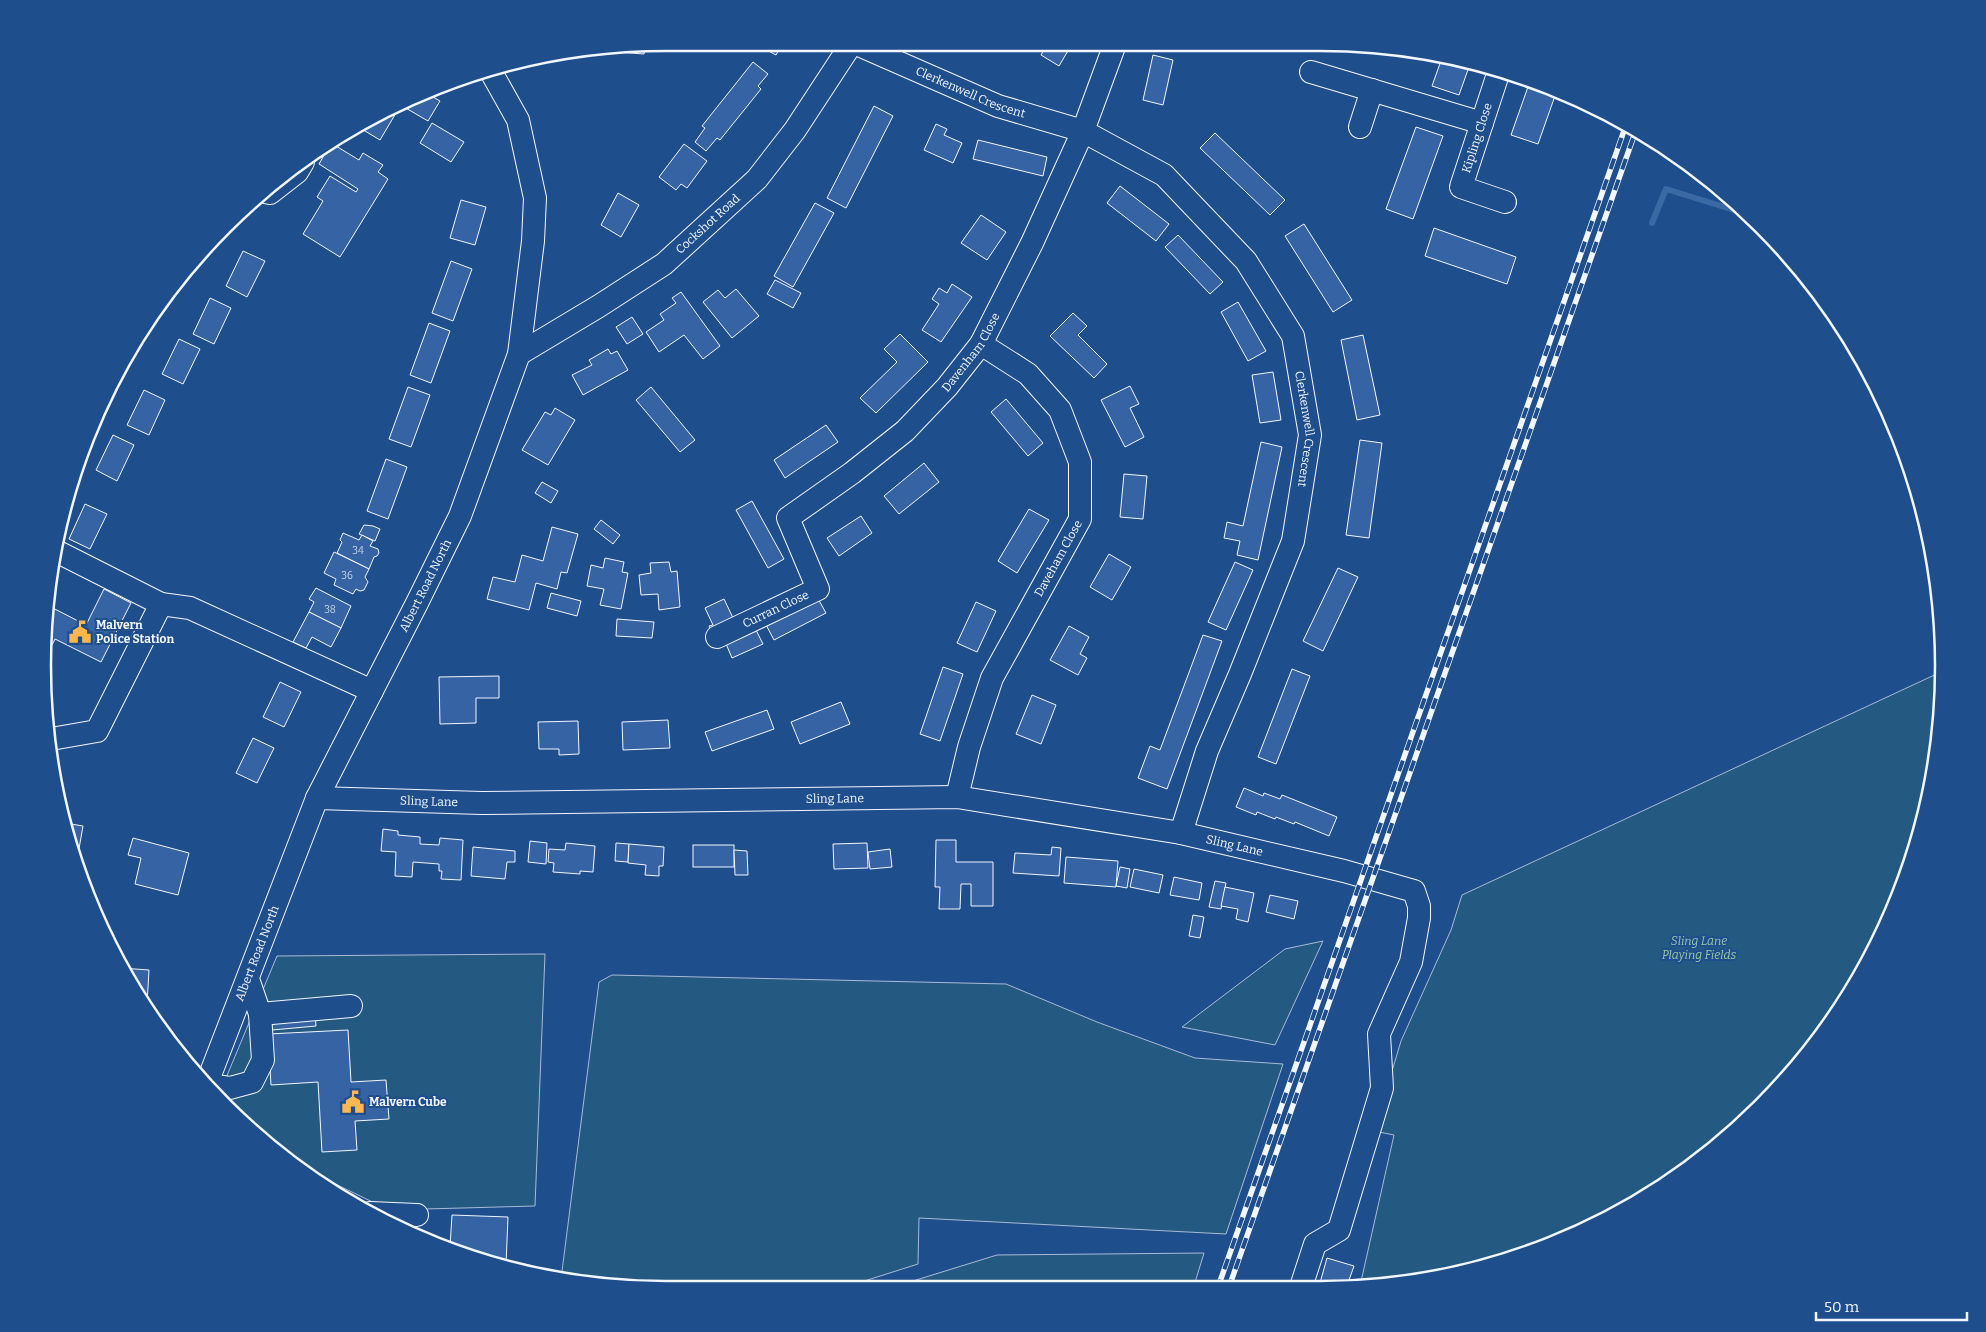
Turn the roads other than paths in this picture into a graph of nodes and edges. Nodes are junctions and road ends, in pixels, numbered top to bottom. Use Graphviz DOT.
graph roads {
  1 [pos="847,51"];
  2 [pos="872,51"];
  3 [pos="1112,51"];
  4 [pos="1312,72"];
  5 [pos="493,76"];
  6 [pos="1497,77"];
  7 [pos="1372,90"];
  8 [pos="1482,123"];
  9 [pos="1360,127"];
  10 [pos="1083,131"];
  11 [pos="1505,202"];
  12 [pos="981,344"];
  13 [pos="519,354"];
  14 [pos="788,518"];
  15 [pos="62,554"];
  16 [pos="162,604"];
  17 [pos="717,637"];
  18 [pos="372,692"];
  19 [pos="56,738"];
  20 [pos="957,797"];
  21 [pos="317,798"];
  22 [pos="1181,833"];
  23 [pos="248,979"];
  24 [pos="350,1006"];
  25 [pos="260,1014"];
  26 [pos="210,1077"];
  27 [pos="217,1086"];
  28 [pos="388,1214"];
  29 [pos="417,1215"];
  30 [pos="1303,1281"];
  1 -- 13 [label="street, Cockshot Road"];
  2 -- 10 [label="street, Clerkenwell Crescent"];
  3 -- 10 [label="street"];
  4 -- 7 [label="street"];
  5 -- 13 [label="street, Albert Road North"];
  6 -- 8 [label="street, Kipling Close"];
  7 -- 8 [label="street"];
  7 -- 9 [label="street"];
  8 -- 11 [label="street, Kipling Close"];
  10 -- 12 [label="street, Davenham Close"];
  10 -- 22 [label="street, Clerkenwell Crescent"];
  12 -- 14 [label="street, Davenham Close"];
  12 -- 20 [label="street, Daveham Close"];
  13 -- 18 [label="street, Albert Road North"];
  14 -- 17 [label="street, Curran Close"];
  15 -- 16 [label="street"];
  16 -- 18 [label="street"];
  16 -- 19 [label="street"];
  18 -- 21 [label="street, Albert Road North"];
  20 -- 21 [label="street, Sling Lane"];
  20 -- 22 [label="street, Sling Lane"];
  21 -- 23 [label="street, Albert Road North"];
  22 -- 30 [label="street, Sling Lane"];
  23 -- 25 [label="street"];
  23 -- 26 [label="street, Albert Road North"];
  24 -- 25 [label="street"];
  25 -- 27 [label="street"];
  28 -- 29 [label="street"];
}
